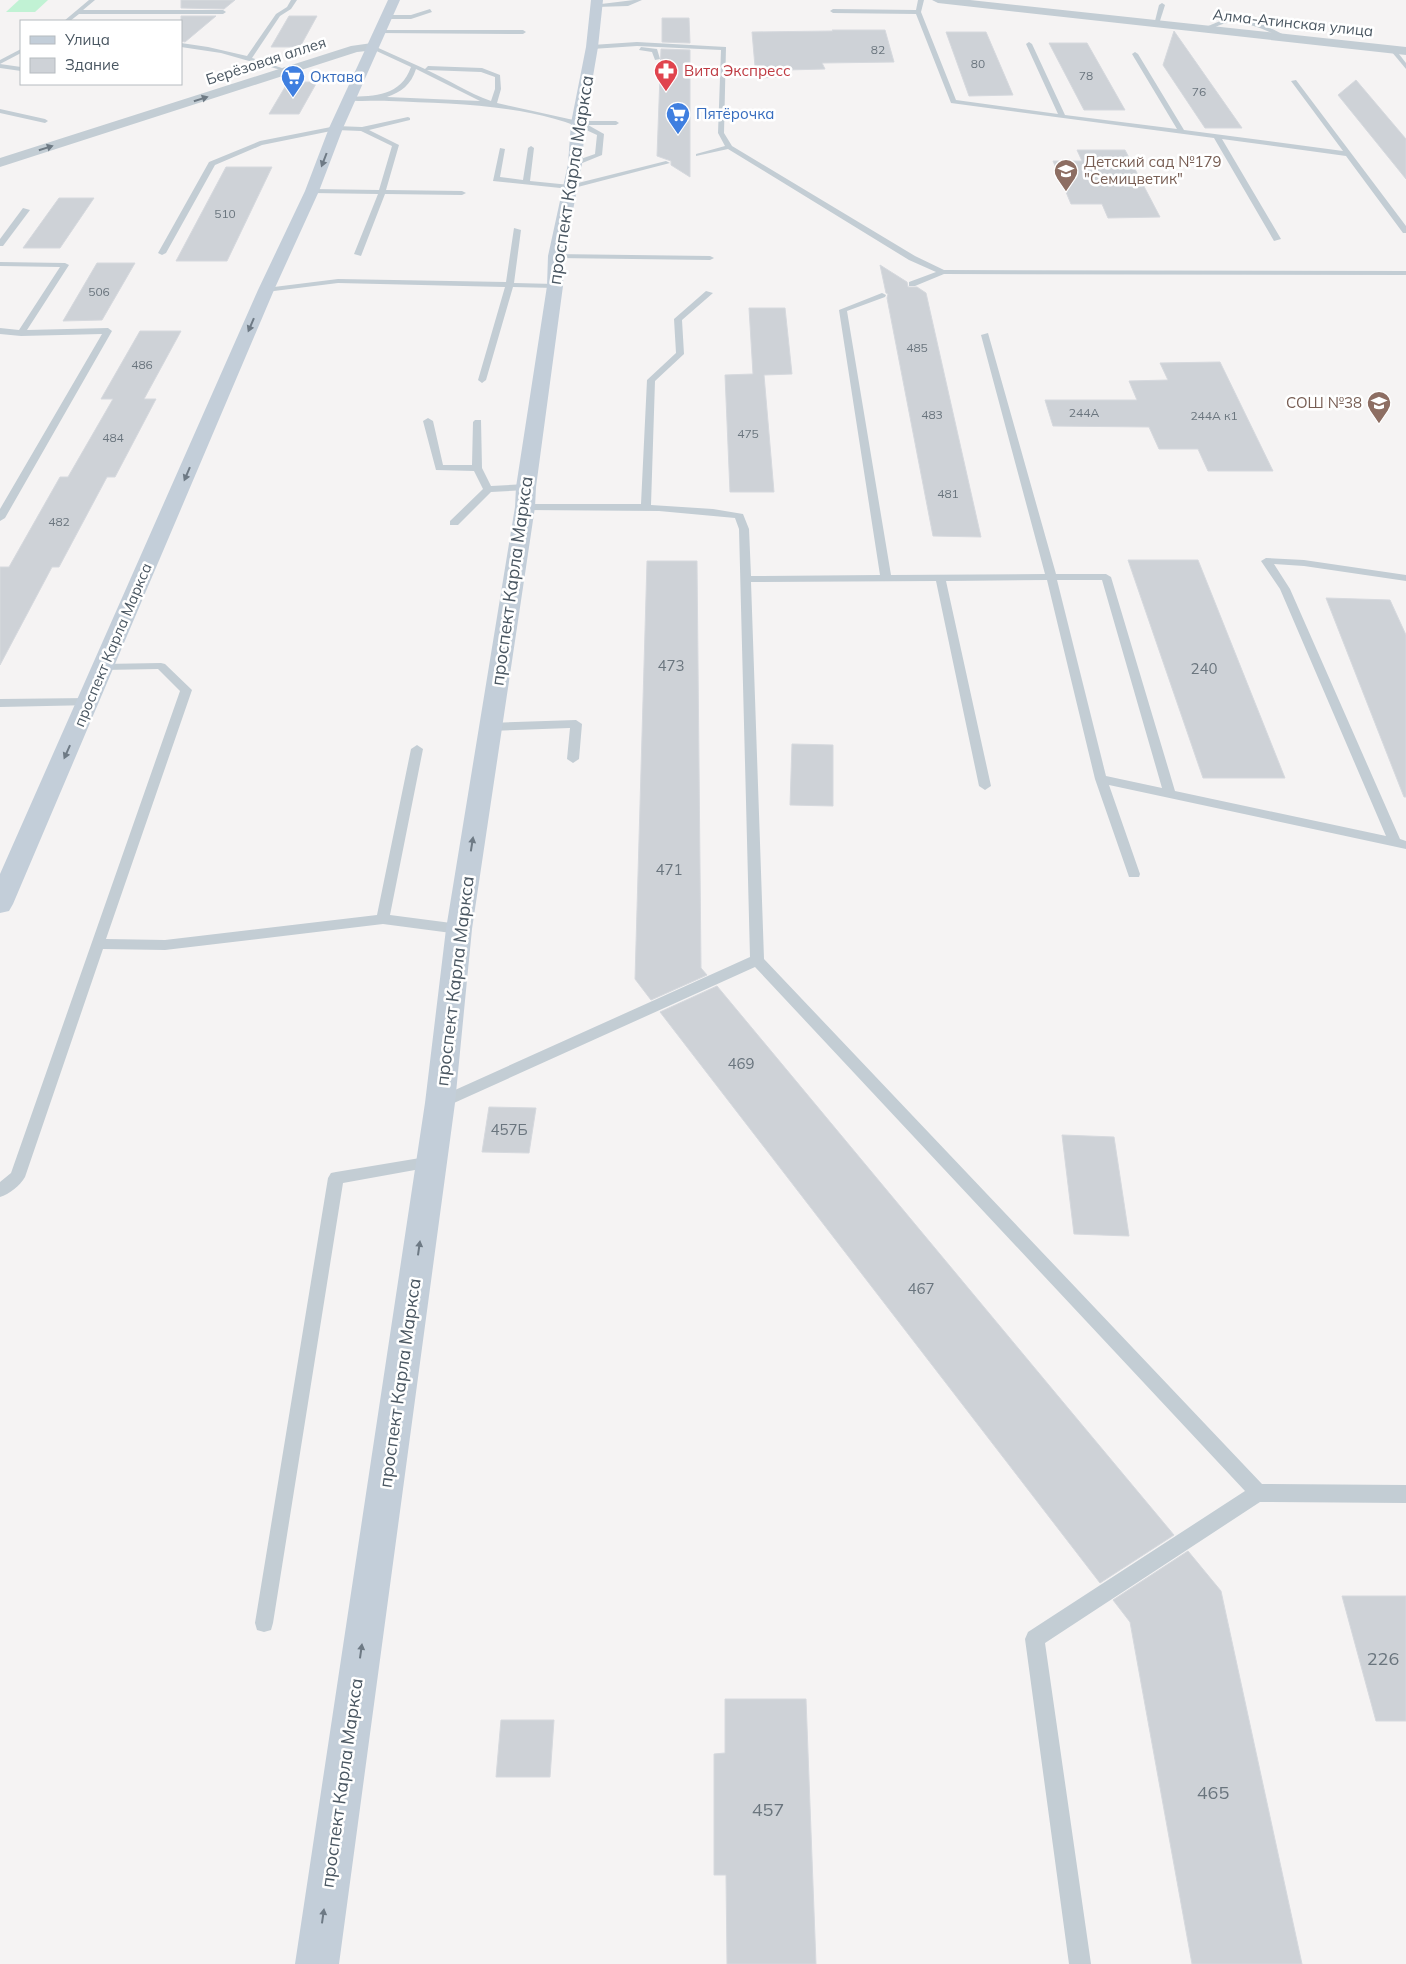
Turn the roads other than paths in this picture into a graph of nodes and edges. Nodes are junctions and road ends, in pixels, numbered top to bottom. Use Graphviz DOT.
graph roads {
  1 [pos="92,0"];
  2 [pos="294,0"];
  3 [pos="394,0"];
  4 [pos="639,0"];
  5 [pos="921,0"];
  6 [pos="938,0"];
  7 [pos="596,2"];
  8 [pos="981,2"];
  9 [pos="1002,3"];
  10 [pos="1162,5"];
  11 [pos="430,11"];
  12 [pos="833,11"];
  13 [pos="78,12"];
  14 [pos="223,12"];
  15 [pos="918,12"];
  16 [pos="386,17"];
  17 [pos="67,20"];
  18 [pos="1156,24"];
  19 [pos="379,32"];
  20 [pos="523,32"];
  21 [pos="1029,44"];
  22 [pos="182,46"];
  23 [pos="372,47"];
  24 [pos="600,47"];
  25 [pos="1393,50"];
  26 [pos="20,52"];
  27 [pos="1406,52"];
  28 [pos="1136,54"];
  29 [pos="249,58"];
  30 [pos="657,59"];
  31 [pos="0,62"];
  32 [pos="0,66"];
  33 [pos="414,67"];
  34 [pos="1406,67"];
  35 [pos="20,69"];
  36 [pos="286,72"];
  37 [pos="1294,81"];
  38 [pos="376,98"];
  39 [pos="349,99"];
  40 [pos="493,104"];
  41 [pos="0,111"];
  42 [pos="1064,117"];
  43 [pos="408,119"];
  44 [pos="45,121"];
  45 [pos="578,123"];
  46 [pos="616,123"];
  47 [pos="336,128"];
  48 [pos="362,130"];
  49 [pos="1182,132"];
  50 [pos="1217,137"];
  51 [pos="728,147"];
  52 [pos="531,148"];
  53 [pos="502,149"];
  54 [pos="1349,154"];
  55 [pos="698,155"];
  56 [pos="0,163"];
  57 [pos="666,164"];
  58 [pos="572,175"];
  59 [pos="526,183"];
  60 [pos="312,191"];
  61 [pos="382,192"];
  62 [pos="462,193"];
  63 [pos="26,210"];
  64 [pos="517,230"];
  65 [pos="1406,231"];
  66 [pos="1277,239"];
  67 [pos="0,244"];
  68 [pos="162,253"];
  69 [pos="358,254"];
  70 [pos="556,256"];
  71 [pos="710,258"];
  72 [pos="0,264"];
  73 [pos="943,272"];
  74 [pos="1406,273"];
  75 [pos="510,284"];
  76 [pos="912,284"];
  77 [pos="555,286"];
  78 [pos="266,290"];
  79 [pos="709,293"];
  80 [pos="882,295"];
  81 [pos="0,332"];
  82 [pos="21,333"];
  83 [pos="985,335"];
  84 [pos="482,380"];
  85 [pos="428,421"];
  86 [pos="478,422"];
  87 [pos="477,468"];
  88 [pos="488,489"];
  89 [pos="525,497"];
  90 [pos="646,508"];
  91 [pos="0,518"];
  92 [pos="454,523"];
  93 [pos="1051,576"];
  94 [pos="940,577"];
  95 [pos="886,578"];
  96 [pos="1406,578"];
  97 [pos="746,579"];
  98 [pos="104,667"];
  99 [pos="89,702"];
  100 [pos="0,703"];
  101 [pos="490,727"];
  102 [pos="417,749"];
  103 [pos="573,759"];
  104 [pos="1101,778"];
  105 [pos="985,786"];
  106 [pos="1170,794"];
  107 [pos="1400,843"];
  108 [pos="1134,874"];
  109 [pos="0,904"];
  110 [pos="383,919"];
  111 [pos="459,929"];
  112 [pos="98,944"];
  113 [pos="757,960"];
  114 [pos="440,1103"];
  115 [pos="432,1162"];
  116 [pos="0,1191"];
  117 [pos="1258,1493"];
  118 [pos="1406,1494"];
  119 [pos="264,1623"];
  120 [pos="317,1964"];
  121 [pos="1080,1964"];
  1 -- 13 [label="lane"];
  2 -- 29 [label="lane"];
  3 -- 16 [label="main road, проспект Карла Маркса"];
  4 -- 7 [label="lane"];
  5 -- 15 [label="lane"];
  6 -- 8 [label="street, Алма-Атинская улица"];
  7 -- 24 [label="main road, проспект Карла Маркса"];
  8 -- 9 [label="street, Алма-Атинская улица"];
  9 -- 18 [label="street, Алма-Атинская улица"];
  10 -- 18 [label="lane"];
  11 -- 16 [label="lane"];
  12 -- 15 [label="lane"];
  13 -- 14 [label="lane"];
  13 -- 17 [label="lane"];
  15 -- 42 [label="lane"];
  16 -- 19 [label="main road, проспект Карла Маркса"];
  18 -- 25 [label="street, Алма-Атинская улица"];
  19 -- 20 [label="lane"];
  19 -- 23 [label="main road, проспект Карла Маркса"];
  21 -- 42 [label="lane"];
  22 -- 29 [label="lane"];
  23 -- 33 [label="lane"];
  23 -- 36 [label="street, Берёзовая аллея"];
  23 -- 39 [label="main road, проспект Карла Маркса"];
  24 -- 30 [label="lane"];
  24 -- 45 [label="main road, проспект Карла Маркса"];
  24 -- 51 [label="lane"];
  25 -- 27 [label="street, Алма-Атинская улица"];
  25 -- 34 [label="lane"];
  26 -- 31 [label="lane"];
  28 -- 49 [label="lane"];
  29 -- 36 [label="lane"];
  32 -- 35 [label="lane"];
  33 -- 38 [label="lane"];
  33 -- 40 [label="lane"];
  33 -- 40 [label="lane"];
  56 -- 36 [label="street, Берёзовая аллея, one-way"];
  37 -- 54 [label="lane"];
  38 -- 39 [label="lane"];
  38 -- 40 [label="lane"];
  39 -- 47 [label="main road, проспект Карла Маркса"];
  40 -- 45 [label="lane"];
  41 -- 44 [label="lane"];
  42 -- 49 [label="lane"];
  43 -- 48 [label="lane"];
  45 -- 46 [label="lane"];
  45 -- 58 [label="main road, проспект Карла Маркса"];
  47 -- 48 [label="lane"];
  47 -- 60 [label="main road, проспект Карла Маркса, one-way"];
  47 -- 68 [label="lane"];
  48 -- 61 [label="lane"];
  49 -- 50 [label="lane"];
  50 -- 54 [label="lane"];
  50 -- 66 [label="lane"];
  51 -- 55 [label="lane"];
  51 -- 73 [label="lane"];
  52 -- 59 [label="lane"];
  53 -- 59 [label="lane"];
  54 -- 65 [label="lane"];
  57 -- 58 [label="lane"];
  58 -- 59 [label="lane"];
  58 -- 70 [label="main road, проспект Карла Маркса"];
  60 -- 61 [label="lane"];
  60 -- 78 [label="main road, проспект Карла Маркса"];
  61 -- 62 [label="lane"];
  61 -- 69 [label="lane"];
  63 -- 67 [label="lane"];
  64 -- 75 [label="lane"];
  70 -- 71 [label="lane"];
  70 -- 77 [label="main road, проспект Карла Маркса"];
  72 -- 82 [label="lane"];
  73 -- 74 [label="lane"];
  73 -- 76 [label="lane"];
  75 -- 77 [label="lane"];
  75 -- 78 [label="lane"];
  75 -- 84 [label="lane"];
  77 -- 89 [label="main road, проспект Карла Маркса"];
  78 -- 98 [label="main road, проспект Карла Маркса, one-way"];
  79 -- 90 [label="lane"];
  80 -- 95 [label="lane"];
  81 -- 82 [label="lane"];
  82 -- 91 [label="lane"];
  83 -- 93 [label="lane"];
  85 -- 87 [label="lane"];
  86 -- 87 [label="lane"];
  87 -- 88 [label="lane"];
  88 -- 89 [label="lane"];
  88 -- 92 [label="lane"];
  89 -- 90 [label="lane"];
  89 -- 101 [label="main road, проспект Карла Маркса"];
  90 -- 97 [label="lane"];
  93 -- 94 [label="lane"];
  93 -- 104 [label="lane"];
  93 -- 106 [label="lane"];
  94 -- 95 [label="lane"];
  94 -- 105 [label="lane"];
  95 -- 97 [label="lane"];
  96 -- 107 [label="lane"];
  97 -- 113 [label="lane"];
  98 -- 99 [label="main road, проспект Карла Маркса"];
  98 -- 112 [label="lane"];
  99 -- 100 [label="lane"];
  99 -- 109 [label="main road, проспект Карла Маркса, one-way"];
  101 -- 103 [label="lane"];
  111 -- 101 [label="main road, проспект Карла Маркса, one-way"];
  102 -- 110 [label="lane"];
  104 -- 106 [label="lane"];
  104 -- 108 [label="lane"];
  106 -- 107 [label="lane"];
  110 -- 111 [label="lane"];
  110 -- 112 [label="lane"];
  111 -- 114 [label="main road, проспект Карла Маркса"];
  112 -- 116 [label="lane"];
  113 -- 114 [label="lane"];
  113 -- 117 [label="lane"];
  114 -- 115 [label="main road, проспект Карла Маркса"];
  115 -- 119 [label="lane"];
  120 -- 115 [label="main road, проспект Карла Маркса, one-way"];
  117 -- 118 [label="lane"];
  117 -- 121 [label="lane"];
}
